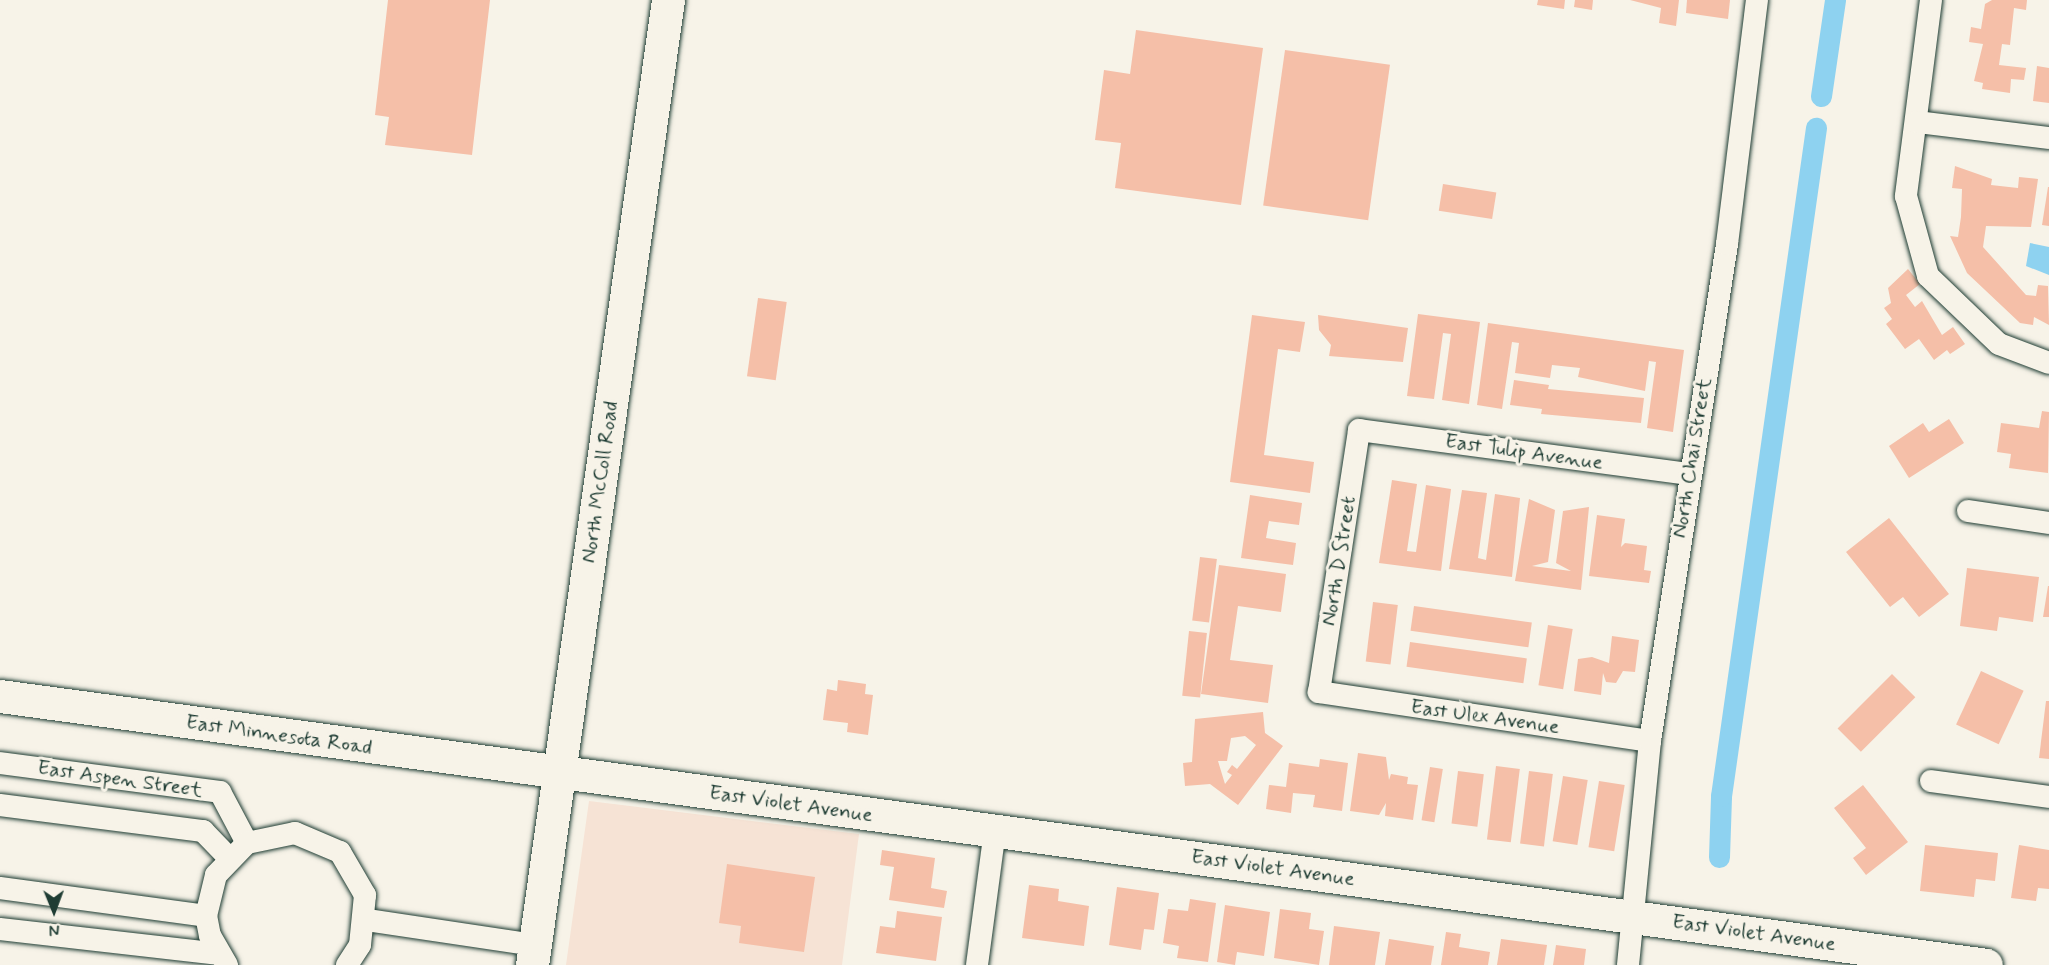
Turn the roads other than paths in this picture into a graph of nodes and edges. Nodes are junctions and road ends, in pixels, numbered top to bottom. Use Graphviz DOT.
graph roads {
  1 [pos="668,0"];
  2 [pos="1757,0"];
  3 [pos="1931,0"];
  4 [pos="1917,122"];
  5 [pos="2049,138"];
  6 [pos="2049,363"];
  7 [pos="1359,430"];
  8 [pos="1688,474"];
  9 [pos="1968,511"];
  10 [pos="2049,523"];
  11 [pos="1319,692"];
  12 [pos="0,696"];
  13 [pos="1650,741"];
  14 [pos="0,763"];
  15 [pos="559,773"];
  16 [pos="1930,781"];
  17 [pos="2049,797"];
  18 [pos="0,805"];
  19 [pos="995,830"];
  20 [pos="246,843"];
  21 [pos="228,857"];
  22 [pos="0,888"];
  23 [pos="206,916"];
  24 [pos="1635,917"];
  25 [pos="367,920"];
  26 [pos="0,930"];
  27 [pos="533,955"];
  28 [pos="223,959"];
  29 [pos="347,965"];
  30 [pos="977,965"];
  31 [pos="1628,965"];
  32 [pos="1986,965"];
  1 -- 15 [label="street, North McColl Road"];
  2 -- 8 [label="street, North Chai Street"];
  3 -- 4 [label="street"];
  4 -- 5 [label="street"];
  4 -- 6 [label="street"];
  7 -- 8 [label="street, East Tulip Avenue"];
  7 -- 11 [label="street, North D Street"];
  8 -- 13 [label="street, North Chai Street"];
  9 -- 10 [label="street"];
  11 -- 13 [label="street, East Ulex Avenue"];
  12 -- 15 [label="street, East Minnesota Road"];
  13 -- 24 [label="street, North Chai Street"];
  14 -- 20 [label="street, East Aspen Street"];
  15 -- 19 [label="street, East Violet Avenue"];
  15 -- 27 [label="street, North McColl Road"];
  16 -- 17 [label="street"];
  18 -- 21 [label="street"];
  19 -- 24 [label="street, East Violet Avenue"];
  19 -- 30 [label="street"];
  20 -- 21 [label="street"];
  20 -- 25 [label="street"];
  21 -- 23 [label="street"];
  22 -- 23 [label="street"];
  23 -- 28 [label="street"];
  24 -- 31 [label="street, North Chai Street"];
  24 -- 32 [label="street, East Violet Avenue"];
  25 -- 27 [label="street"];
  25 -- 29 [label="street"];
  26 -- 28 [label="street"];
}
